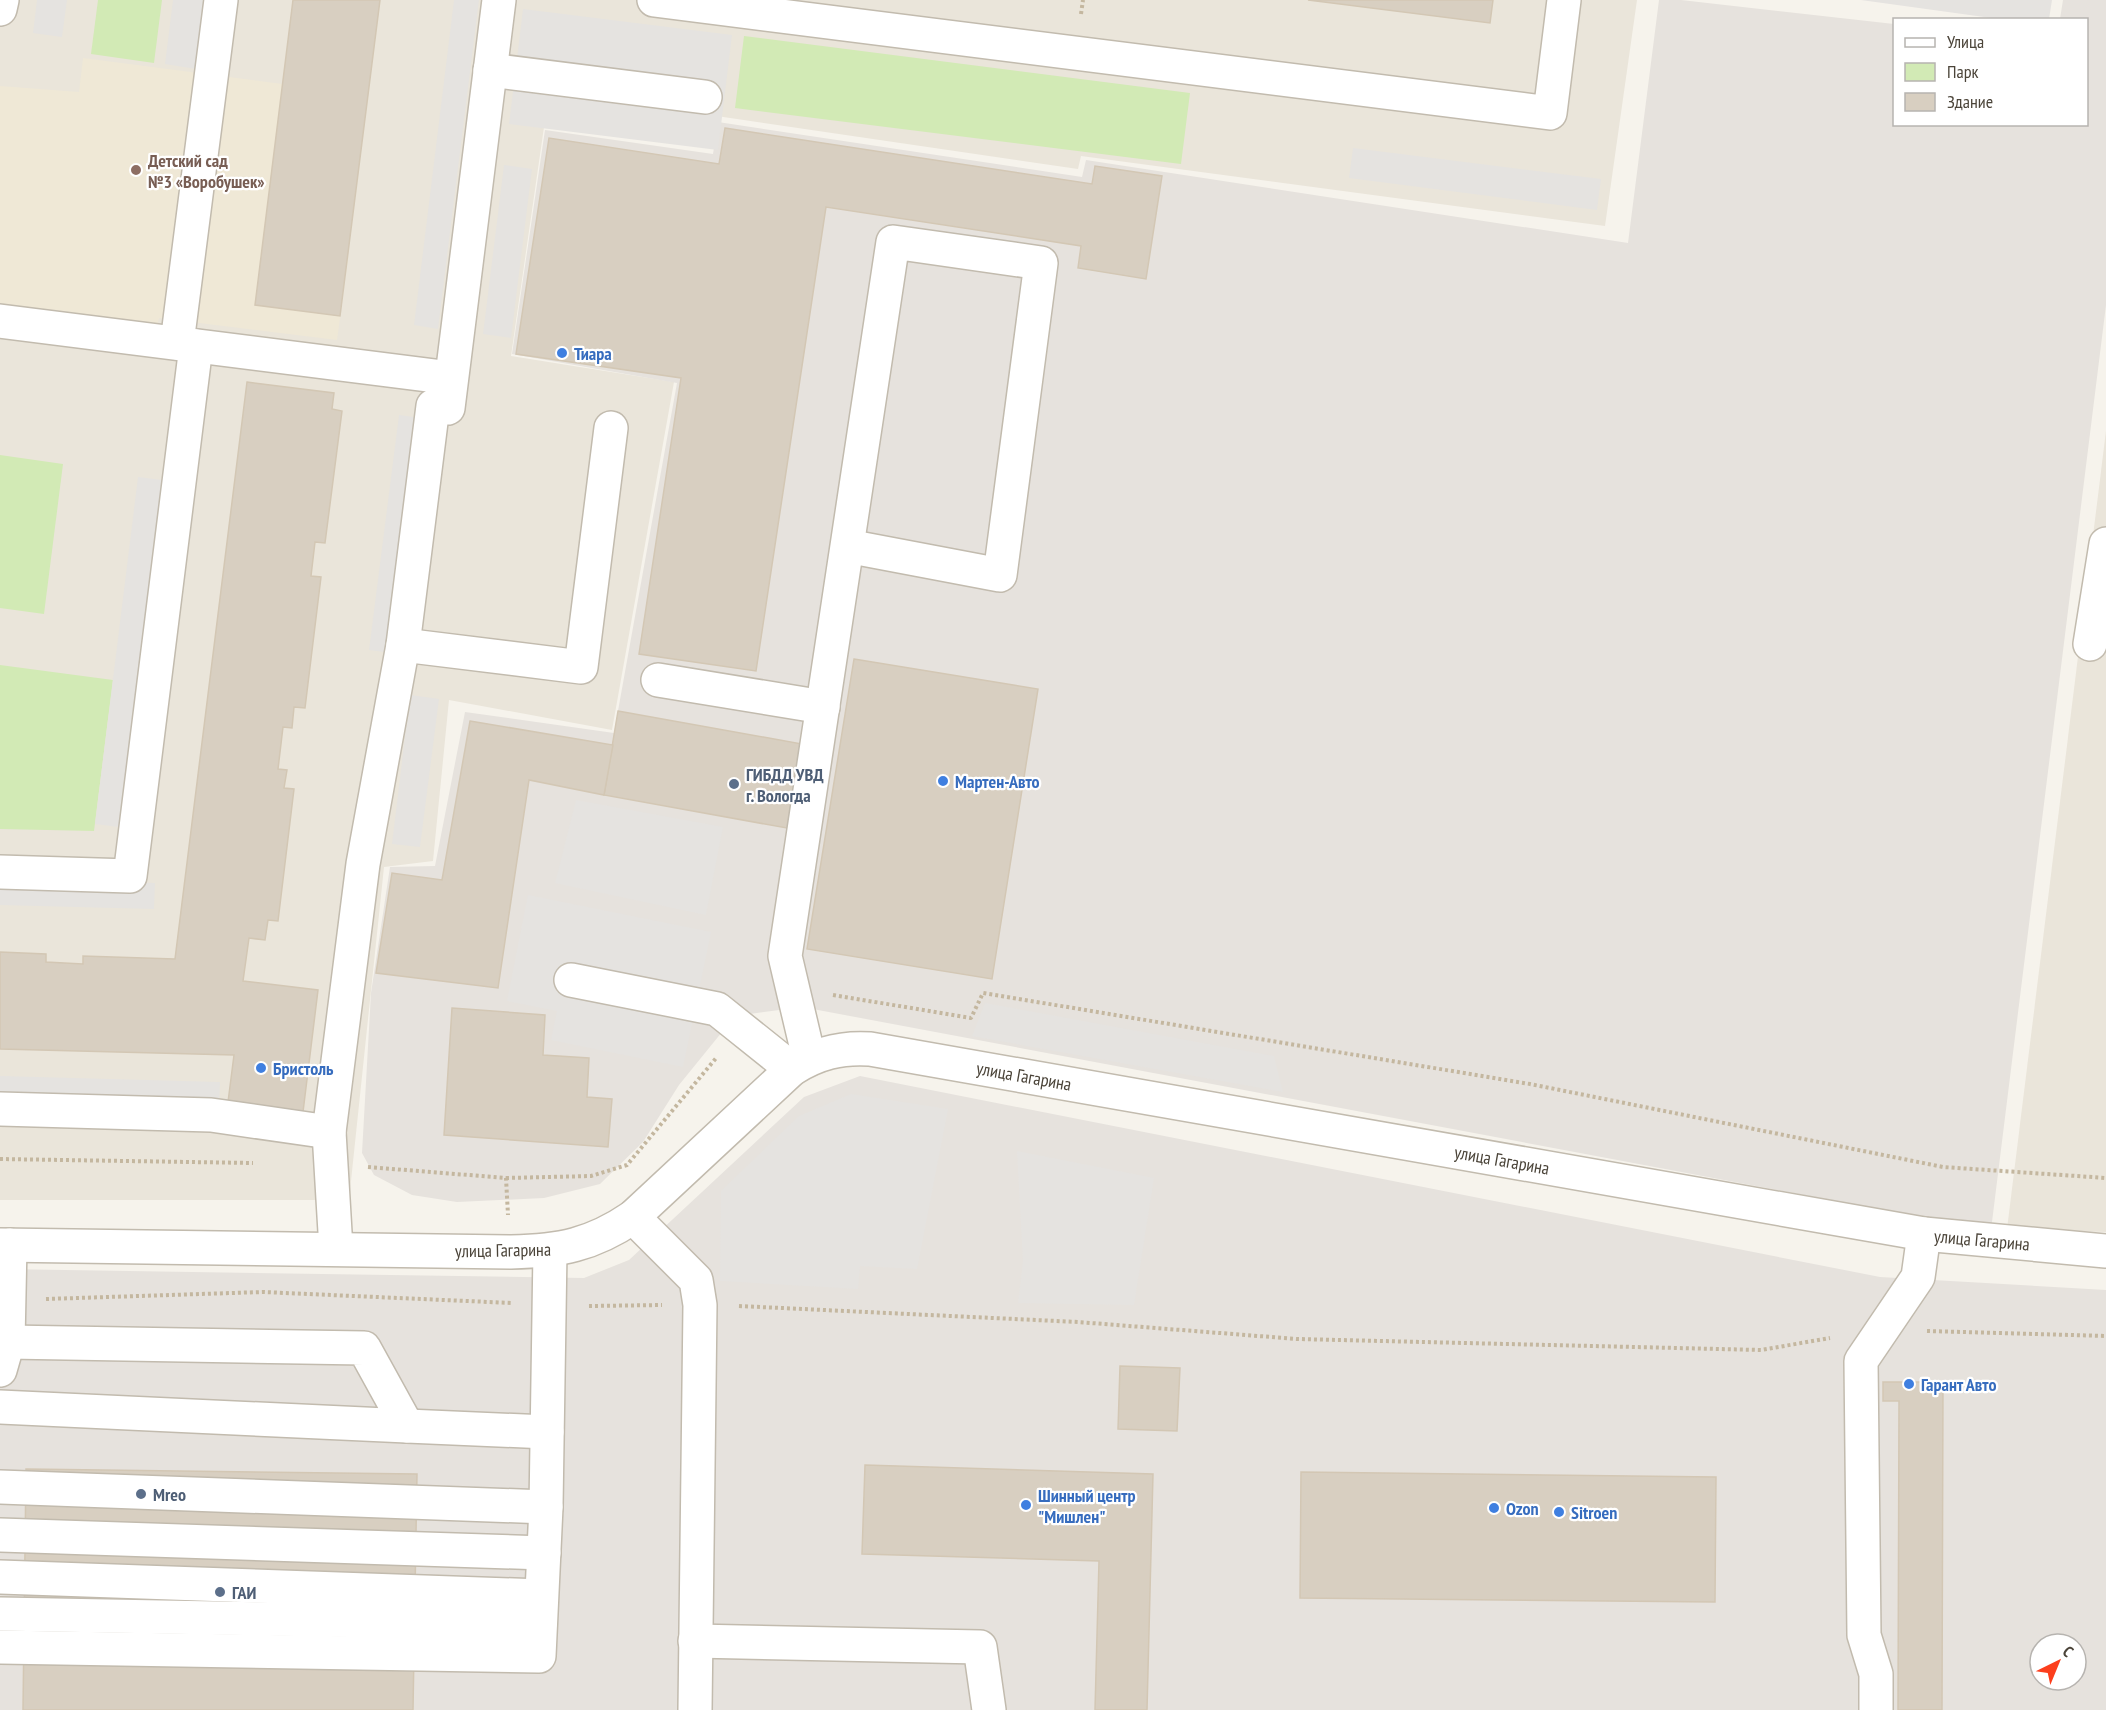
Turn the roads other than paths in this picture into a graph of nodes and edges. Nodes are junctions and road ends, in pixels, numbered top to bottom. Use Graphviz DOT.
graph roads {
  1 [pos="2,0"];
  2 [pos="220,0"];
  3 [pos="499,0"];
  4 [pos="654,0"];
  5 [pos="1564,0"];
  6 [pos="0,9"];
  7 [pos="490,70"];
  8 [pos="705,97"];
  9 [pos="0,321"];
  10 [pos="187,344"];
  11 [pos="452,378"];
  12 [pos="611,428"];
  13 [pos="2106,544"];
  14 [pos="847,546"];
  15 [pos="2090,644"];
  16 [pos="404,645"];
  17 [pos="658,680"];
  18 [pos="823,707"];
  19 [pos="0,873"];
  20 [pos="571,980"];
  21 [pos="800,1064"];
  22 [pos="0,1109"];
  23 [pos="329,1132"];
  24 [pos="633,1217"];
  25 [pos="1924,1234"];
  26 [pos="5,1245"];
  27 [pos="336,1249"];
  28 [pos="550,1251"];
  29 [pos="2106,1251"];
  30 [pos="4,1356"];
  31 [pos="0,1407"];
  32 [pos="407,1426"];
  33 [pos="547,1432"];
  34 [pos="0,1487"];
  35 [pos="546,1507"];
  36 [pos="0,1535"];
  37 [pos="544,1553"];
  38 [pos="0,1578"];
  39 [pos="540,1610"];
  40 [pos="0,1614"];
  41 [pos="695,1641"];
  42 [pos="0,1647"];
  43 [pos="695,1710"];
  44 [pos="989,1710"];
  45 [pos="1876,1710"];
  1 -- 6 [label="street"];
  2 -- 10 [label="street"];
  3 -- 7 [label="street"];
  4 -- 5 [label="street"];
  7 -- 8 [label="street"];
  7 -- 11 [label="street"];
  9 -- 10 [label="street"];
  10 -- 11 [label="street"];
  10 -- 19 [label="street"];
  11 -- 16 [label="street"];
  12 -- 16 [label="street"];
  13 -- 15 [label="street"];
  14 -- 14 [label="street"];
  14 -- 18 [label="street"];
  16 -- 23 [label="street"];
  17 -- 18 [label="street"];
  18 -- 21 [label="street"];
  20 -- 21 [label="street"];
  21 -- 24 [label="street, улица Гагарина"];
  21 -- 25 [label="street, улица Гагарина"];
  22 -- 23 [label="street"];
  23 -- 27 [label="street"];
  24 -- 28 [label="street, улица Гагарина"];
  24 -- 41 [label="street"];
  25 -- 29 [label="street, улица Гагарина"];
  25 -- 45 [label="street"];
  26 -- 27 [label="street, улица Гагарина"];
  26 -- 30 [label="street"];
  27 -- 28 [label="street, улица Гагарина"];
  28 -- 33 [label="street"];
  30 -- 32 [label="street"];
  31 -- 32 [label="street"];
  32 -- 33 [label="street"];
  33 -- 35 [label="street"];
  34 -- 35 [label="street"];
  35 -- 37 [label="street"];
  36 -- 37 [label="street"];
  37 -- 39 [label="street"];
  38 -- 39 [label="street"];
  39 -- 40 [label="street"];
  39 -- 42 [label="street"];
  41 -- 43 [label="street"];
  41 -- 44 [label="street"];
}
